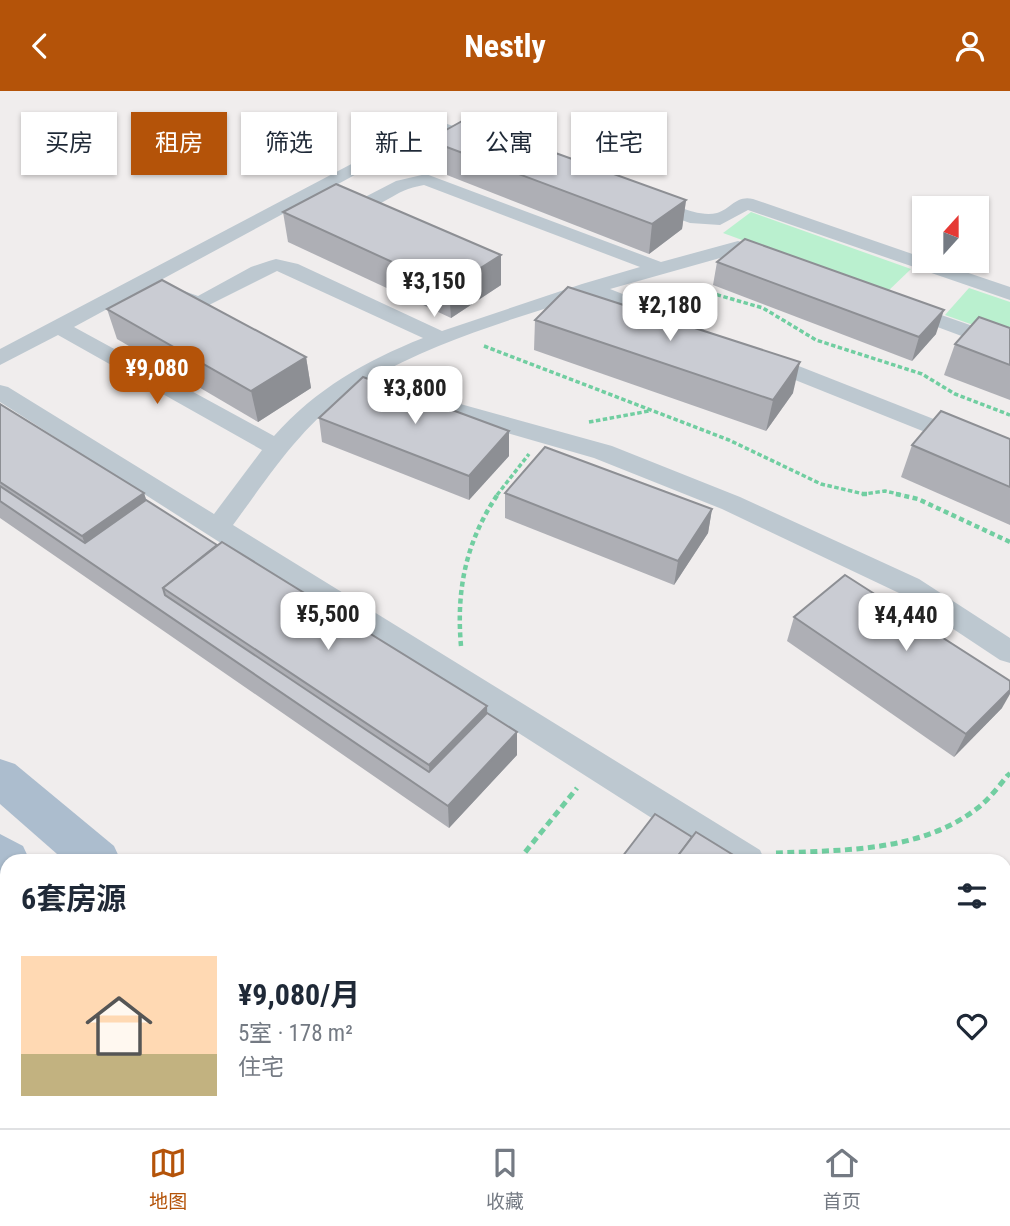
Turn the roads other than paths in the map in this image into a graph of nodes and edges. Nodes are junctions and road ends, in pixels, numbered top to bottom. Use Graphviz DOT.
graph roads {
  1 [pos="461,134"];
  2 [pos="316,188"];
  3 [pos="626,194"];
  4 [pos="700,217"];
  5 [pos="660,268"];
  6 [pos="145,280"];
  7 [pos="589,288"];
  8 [pos="1010,294"];
  9 [pos="881,299"];
  10 [pos="59,327"];
  11 [pos="442,339"];
  12 [pos="716,340"];
  13 [pos="1010,347"];
  14 [pos="742,350"];
  15 [pos="0,358"];
  16 [pos="350,381"];
  17 [pos="0,392"];
  18 [pos="277,448"];
  19 [pos="1010,458"];
  20 [pos="217,528"];
  21 [pos="1010,652"];
  22 [pos="0,777"];
  23 [pos="90,854"];
  24 [pos="736,854"];
  1 -- 2 [label="street"];
  2 -- 5 [label="street"];
  2 -- 6 [label="street"];
  3 -- 4 [label="street"];
  4 -- 5 [label="street"];
  4 -- 8 [label="street"];
  5 -- 7 [label="street"];
  6 -- 10 [label="street"];
  6 -- 11 [label="street"];
  7 -- 11 [label="street"];
  7 -- 12 [label="street"];
  9 -- 13 [label="street"];
  10 -- 15 [label="street"];
  10 -- 18 [label="street"];
  11 -- 16 [label="street"];
  14 -- 19 [label="street"];
  16 -- 18 [label="street"];
  16 -- 21 [label="street"];
  17 -- 20 [label="street"];
  18 -- 20 [label="street"];
  20 -- 24 [label="street"];
  22 -- 23 [label="main road"];
}
